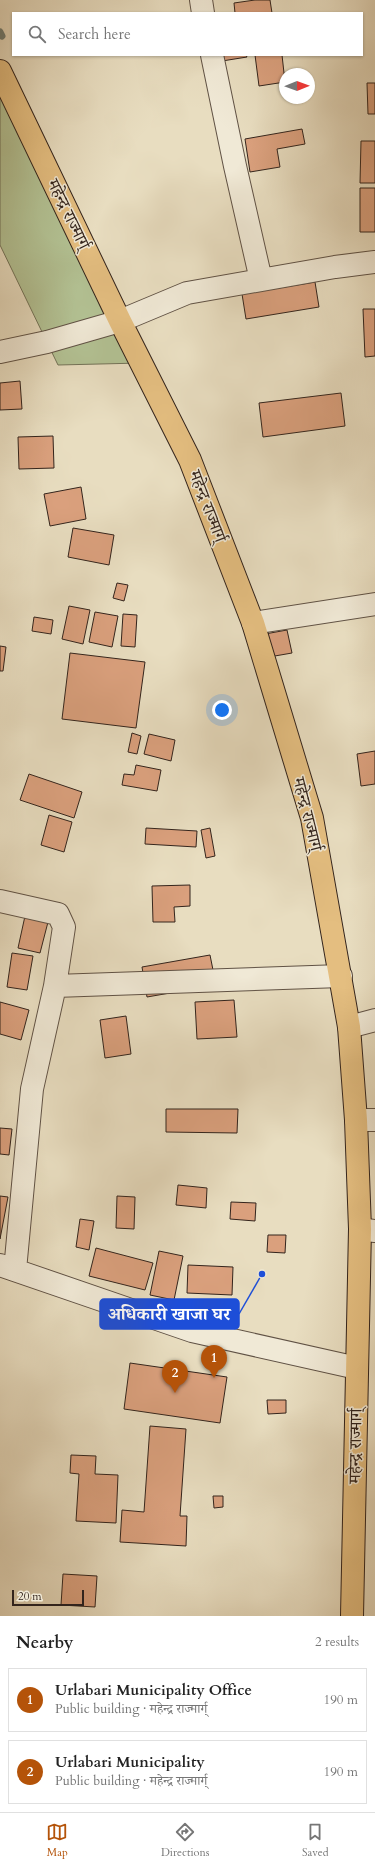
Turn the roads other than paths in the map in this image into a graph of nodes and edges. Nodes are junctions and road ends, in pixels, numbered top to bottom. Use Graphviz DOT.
graph roads {
  1 [pos="201,0"];
  2 [pos="203,12"];
  3 [pos="212,56"];
  4 [pos="0,71"];
  5 [pos="375,262"];
  6 [pos="261,280"];
  7 [pos="120,321"];
  8 [pos="0,352"];
  9 [pos="375,604"];
  10 [pos="253,622"];
  11 [pos="0,901"];
  12 [pos="341,976"];
  13 [pos="56,986"];
  14 [pos="375,1020"];
  15 [pos="349,1027"];
  16 [pos="366,1120"];
  17 [pos="367,1230"];
  18 [pos="8,1268"];
  19 [pos="357,1368"];
  20 [pos="352,1616"];
  1 -- 2 [label="street"];
  3 -- 6 [label="street"];
  4 -- 7 [label="highway, महेन्द्र राज्मार्ग्"];
  5 -- 6 [label="street"];
  6 -- 7 [label="street"];
  7 -- 8 [label="street"];
  7 -- 10 [label="highway, महेन्द्र राज्मार्ग्"];
  9 -- 10 [label="street"];
  10 -- 12 [label="highway, महेन्द्र राज्मार्ग्"];
  11 -- 13 [label="street"];
  12 -- 13 [label="street"];
  12 -- 15 [label="highway, महेन्द्र राज्मार्ग्"];
  13 -- 18 [label="street"];
  14 -- 15 [label="street"];
  15 -- 16 [label="highway, महेन्द्र राज्मार्ग्"];
  16 -- 17 [label="highway, महेन्द्र राज्मार्ग्"];
  17 -- 19 [label="highway, महेन्द्र राज्मार्ग्"];
  18 -- 19 [label="street"];
  19 -- 20 [label="highway, महेन्द्र राज्मार्ग्"];
}
